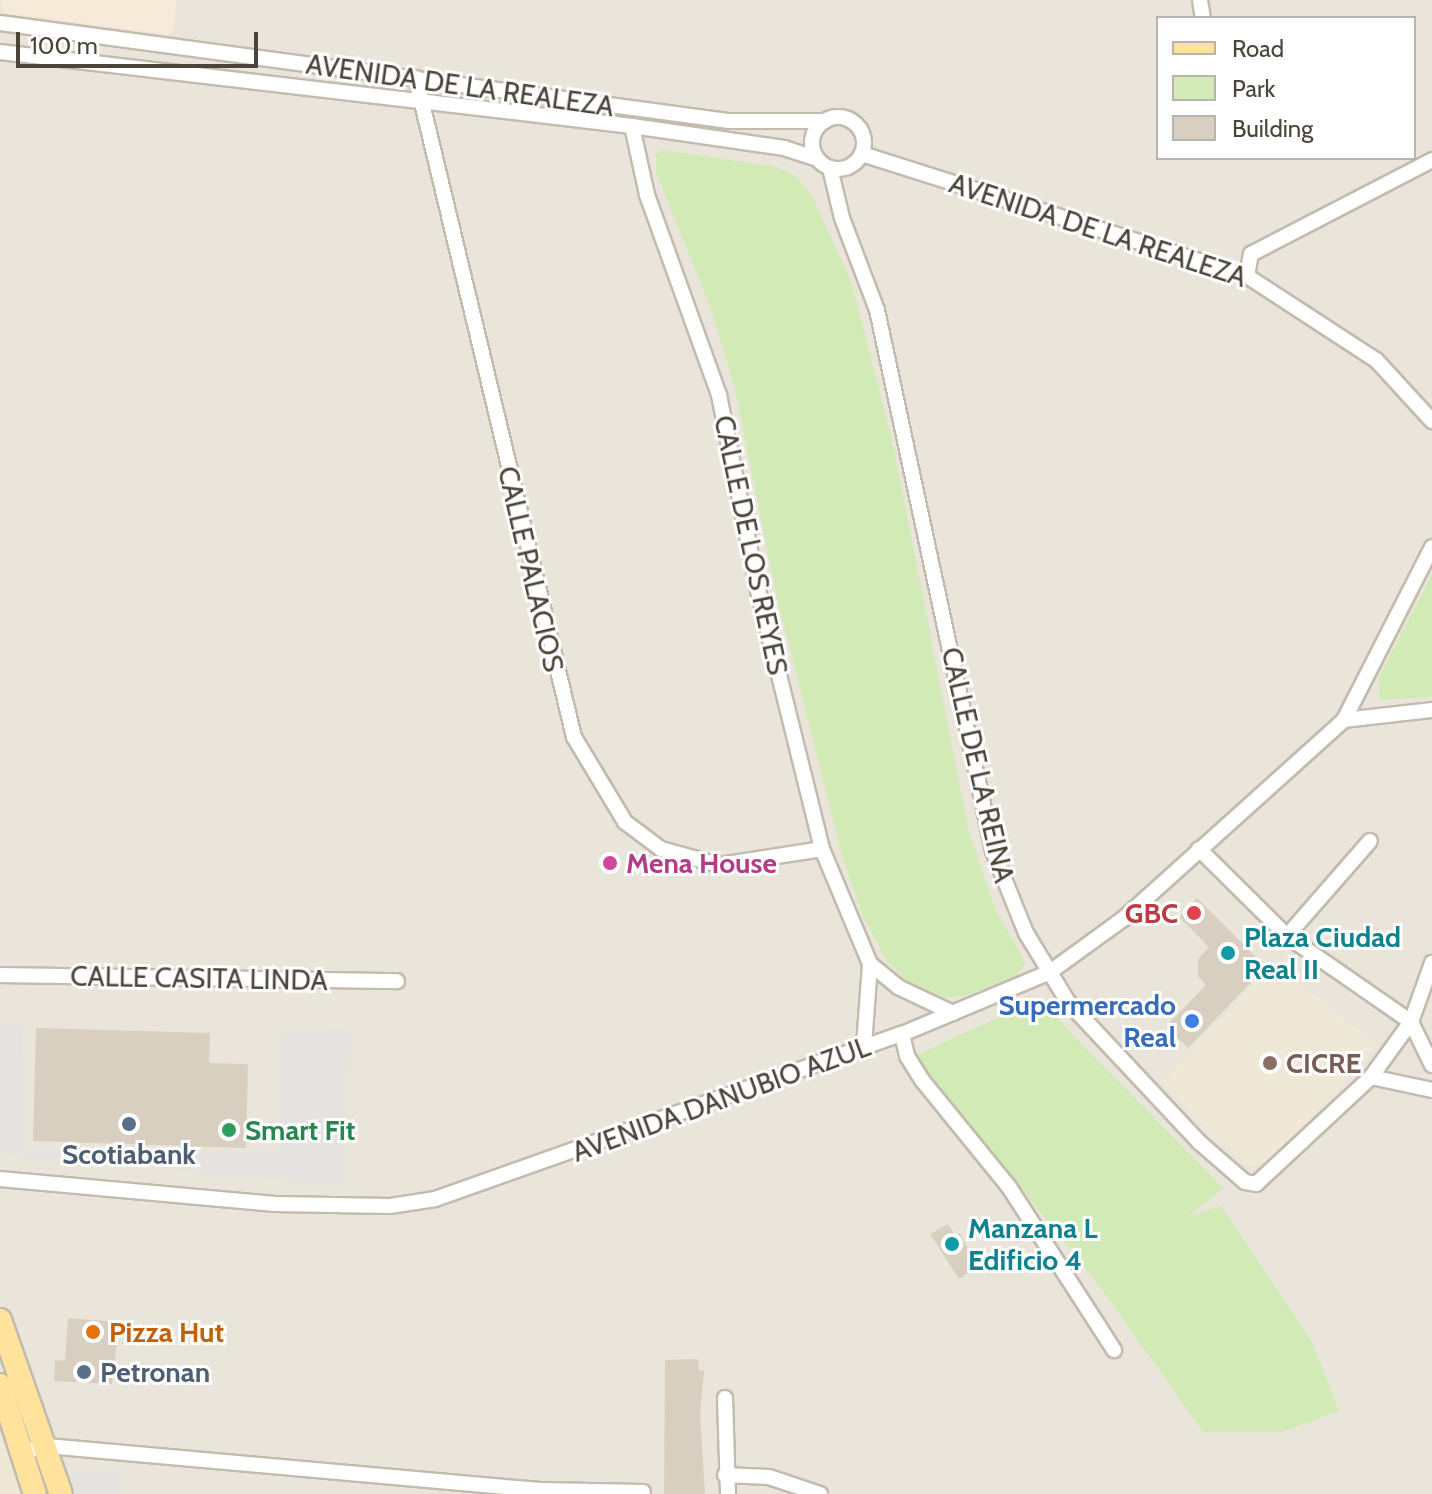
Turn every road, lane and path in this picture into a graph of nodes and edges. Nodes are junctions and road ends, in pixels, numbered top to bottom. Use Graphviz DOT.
graph roads {
  1 [pos="0,23"];
  2 [pos="0,52"];
  3 [pos="416,78"];
  4 [pos="420,100"];
  5 [pos="825,121"];
  6 [pos="632,126"];
  7 [pos="862,154"];
  8 [pos="1432,160"];
  9 [pos="824,164"];
  10 [pos="1247,276"];
  11 [pos="1432,421"];
  12 [pos="1432,547"];
  13 [pos="1432,710"];
  14 [pos="1344,720"];
  15 [pos="1370,841"];
  16 [pos="822,849"];
  17 [pos="1199,849"];
  18 [pos="1287,936"];
  19 [pos="1432,963"];
  20 [pos="870,964"];
  21 [pos="1050,972"];
  22 [pos="0,975"];
  23 [pos="397,981"];
  24 [pos="953,1013"];
  25 [pos="1411,1022"];
  26 [pos="902,1034"];
  27 [pos="864,1046"];
  28 [pos="1432,1065"];
  29 [pos="1371,1077"];
  30 [pos="1432,1090"];
  31 [pos="0,1179"];
  32 [pos="0,1320"];
  33 [pos="1114,1350"];
  34 [pos="0,1385"];
  35 [pos="725,1398"];
  36 [pos="47,1446"];
  37 [pos="22,1452"];
  38 [pos="725,1475"];
  39 [pos="643,1492"];
  40 [pos="35,1494"];
  41 [pos="61,1494"];
  42 [pos="728,1494"];
  43 [pos="820,1494"];
  1 -- 3 [label="street, AVENIDA DE LA REALEZA"];
  2 -- 4 [label="street, AVENIDA DE LA REALEZA"];
  3 -- 4 [label="street, CALLE PALACIOS"];
  3 -- 5 [label="street, AVENIDA DE LA REALEZA"];
  4 -- 6 [label="street, AVENIDA DE LA REALEZA"];
  4 -- 16 [label="street, CALLE PALACIOS"];
  5 -- 7 [label="street"];
  5 -- 9 [label="street"];
  6 -- 9 [label="street, AVENIDA DE LA REALEZA"];
  6 -- 16 [label="street, CALLE DE LOS REYES"];
  7 -- 9 [label="street"];
  7 -- 10 [label="street, AVENIDA DE LA REALEZA"];
  8 -- 10 [label="street"];
  9 -- 21 [label="street, CALLE DE LA REINA"];
  10 -- 11 [label="street, AVENIDA DE LA REALEZA"];
  12 -- 14 [label="street, AVENIDA DANUBIO AZUL"];
  13 -- 14 [label="street"];
  14 -- 17 [label="street, AVENIDA DANUBIO AZUL"];
  15 -- 18 [label="street"];
  16 -- 20 [label="street, CALLE DE LOS REYES"];
  17 -- 18 [label="street"];
  17 -- 21 [label="street, AVENIDA DANUBIO AZUL"];
  18 -- 25 [label="street"];
  19 -- 25 [label="street, CALLE DE LA REINA"];
  20 -- 24 [label="street, CALLE DE LOS REYES"];
  20 -- 27 [label="street, CALLE DE LOS REYES"];
  21 -- 24 [label="street, AVENIDA DANUBIO AZUL"];
  21 -- 29 [label="street, CALLE DE LA REINA"];
  22 -- 23 [label="street, CALLE CASITA LINDA"];
  24 -- 26 [label="street, AVENIDA DANUBIO AZUL"];
  25 -- 28 [label="street"];
  25 -- 29 [label="street, CALLE DE LA REINA"];
  26 -- 27 [label="street, AVENIDA DANUBIO AZUL"];
  26 -- 33 [label="street"];
  27 -- 31 [label="street, AVENIDA DANUBIO AZUL"];
  29 -- 30 [label="street"];
  32 -- 36 [label="main road"];
  34 -- 37 [label="main road"];
  35 -- 38 [label="street"];
  36 -- 37 [label="street"];
  36 -- 39 [label="street"];
  36 -- 41 [label="main road"];
  37 -- 40 [label="main road"];
  38 -- 42 [label="street"];
  38 -- 43 [label="street"];
}
